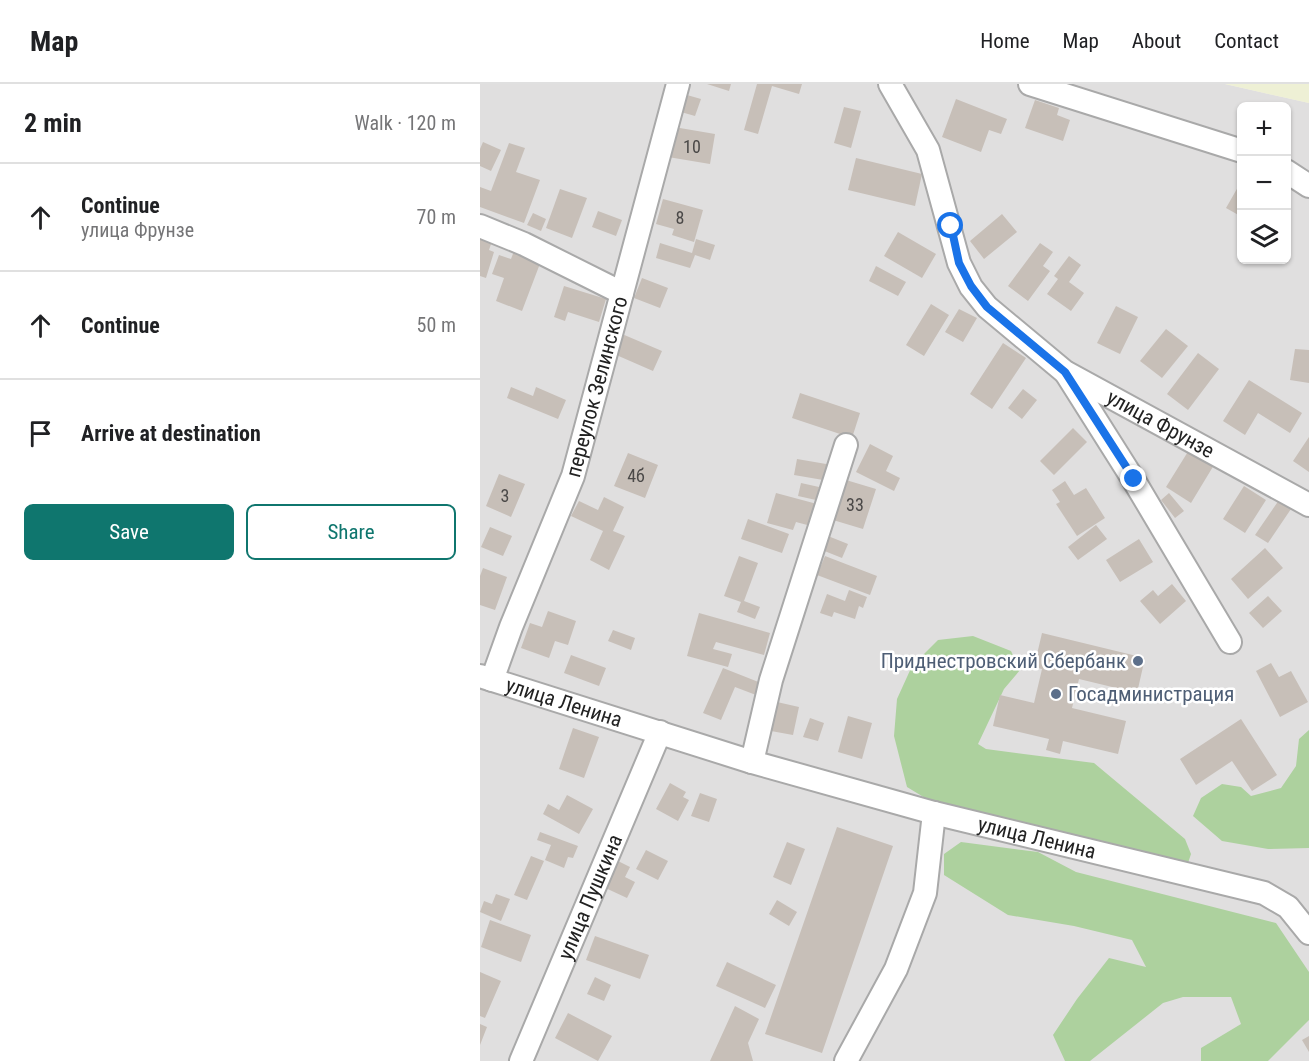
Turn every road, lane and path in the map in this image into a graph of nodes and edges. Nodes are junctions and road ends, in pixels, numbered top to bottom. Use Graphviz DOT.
graph roads {
  1 [pos="678,84"];
  2 [pos="890,84"];
  3 [pos="1030,84"];
  4 [pos="1237,149"];
  5 [pos="1291,174"];
  6 [pos="1309,186"];
  7 [pos="480,226"];
  8 [pos="622,293"];
  9 [pos="1065,372"];
  10 [pos="846,445"];
  11 [pos="1309,505"];
  12 [pos="1230,642"];
  13 [pos="486,678"];
  14 [pos="660,732"];
  15 [pos="752,762"];
  16 [pos="934,813"];
  17 [pos="1309,933"];
  18 [pos="521,1061"];
  19 [pos="846,1061"];
  1 -- 8 [label="street, переулок Зелинского"];
  2 -- 9 [label="street, улица Фрунзе"];
  3 -- 4 [label="street"];
  5 -- 6 [label="street"];
  7 -- 8 [label="street"];
  8 -- 13 [label="street, переулок Зелинского"];
  9 -- 11 [label="street, улица Фрунзе"];
  9 -- 12 [label="street"];
  10 -- 15 [label="street"];
  13 -- 14 [label="street, улица Ленина"];
  14 -- 15 [label="street, улица Ленина"];
  14 -- 18 [label="street, улица Пушкина"];
  15 -- 16 [label="street, улица Ленина"];
  16 -- 17 [label="street, улица Ленина"];
  16 -- 19 [label="street"];
}
